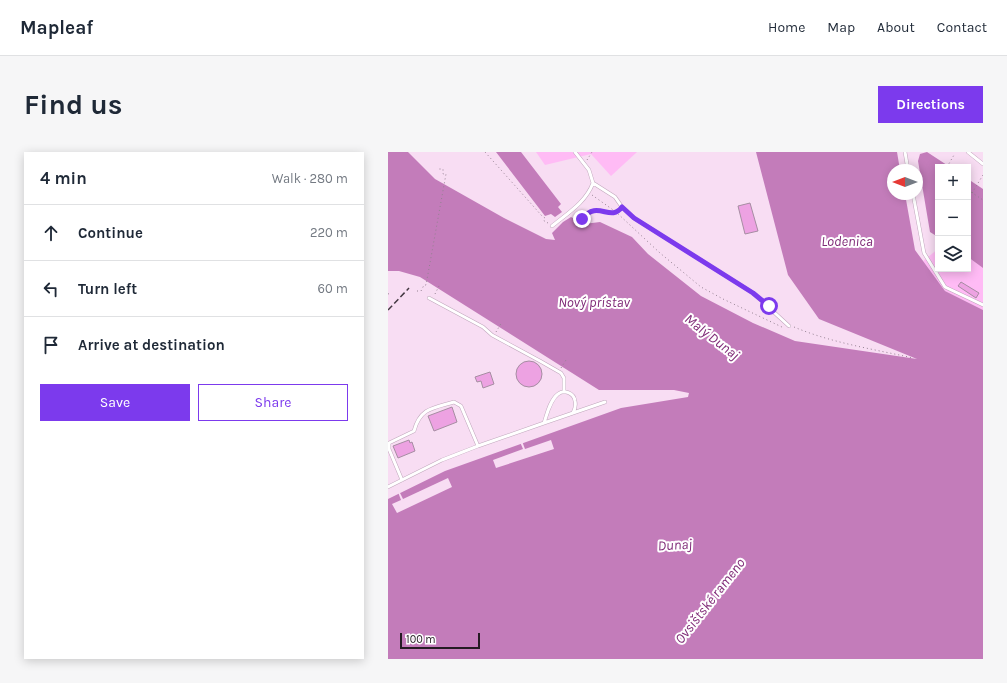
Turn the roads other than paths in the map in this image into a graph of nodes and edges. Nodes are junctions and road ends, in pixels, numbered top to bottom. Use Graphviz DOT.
graph roads {
  1 [pos="575,152"];
  2 [pos="905,152"];
  3 [pos="968,152"];
  4 [pos="907,164"];
  5 [pos="983,164"];
  6 [pos="593,183"];
  7 [pos="913,200"];
  8 [pos="552,226"];
  9 [pos="429,298"];
  10 [pos="983,306"];
  11 [pos="790,326"];
  12 [pos="564,392"];
  13 [pos="605,402"];
  14 [pos="573,413"];
  15 [pos="544,423"];
  16 [pos="478,446"];
  17 [pos="402,480"];
  18 [pos="388,487"];
  1 -- 6 [label="lane"];
  2 -- 4 [label="lane"];
  3 -- 5 [label="lane"];
  6 -- 8 [label="lane"];
  6 -- 11 [label="lane"];
  7 -- 10 [label="lane"];
  9 -- 12 [label="lane"];
  12 -- 14 [label="lane"];
  12 -- 15 [label="lane"];
  13 -- 14 [label="lane"];
  14 -- 15 [label="lane"];
  15 -- 16 [label="lane"];
  16 -- 17 [label="lane"];
  16 -- 17 [label="lane"];
  17 -- 18 [label="lane"];
}
